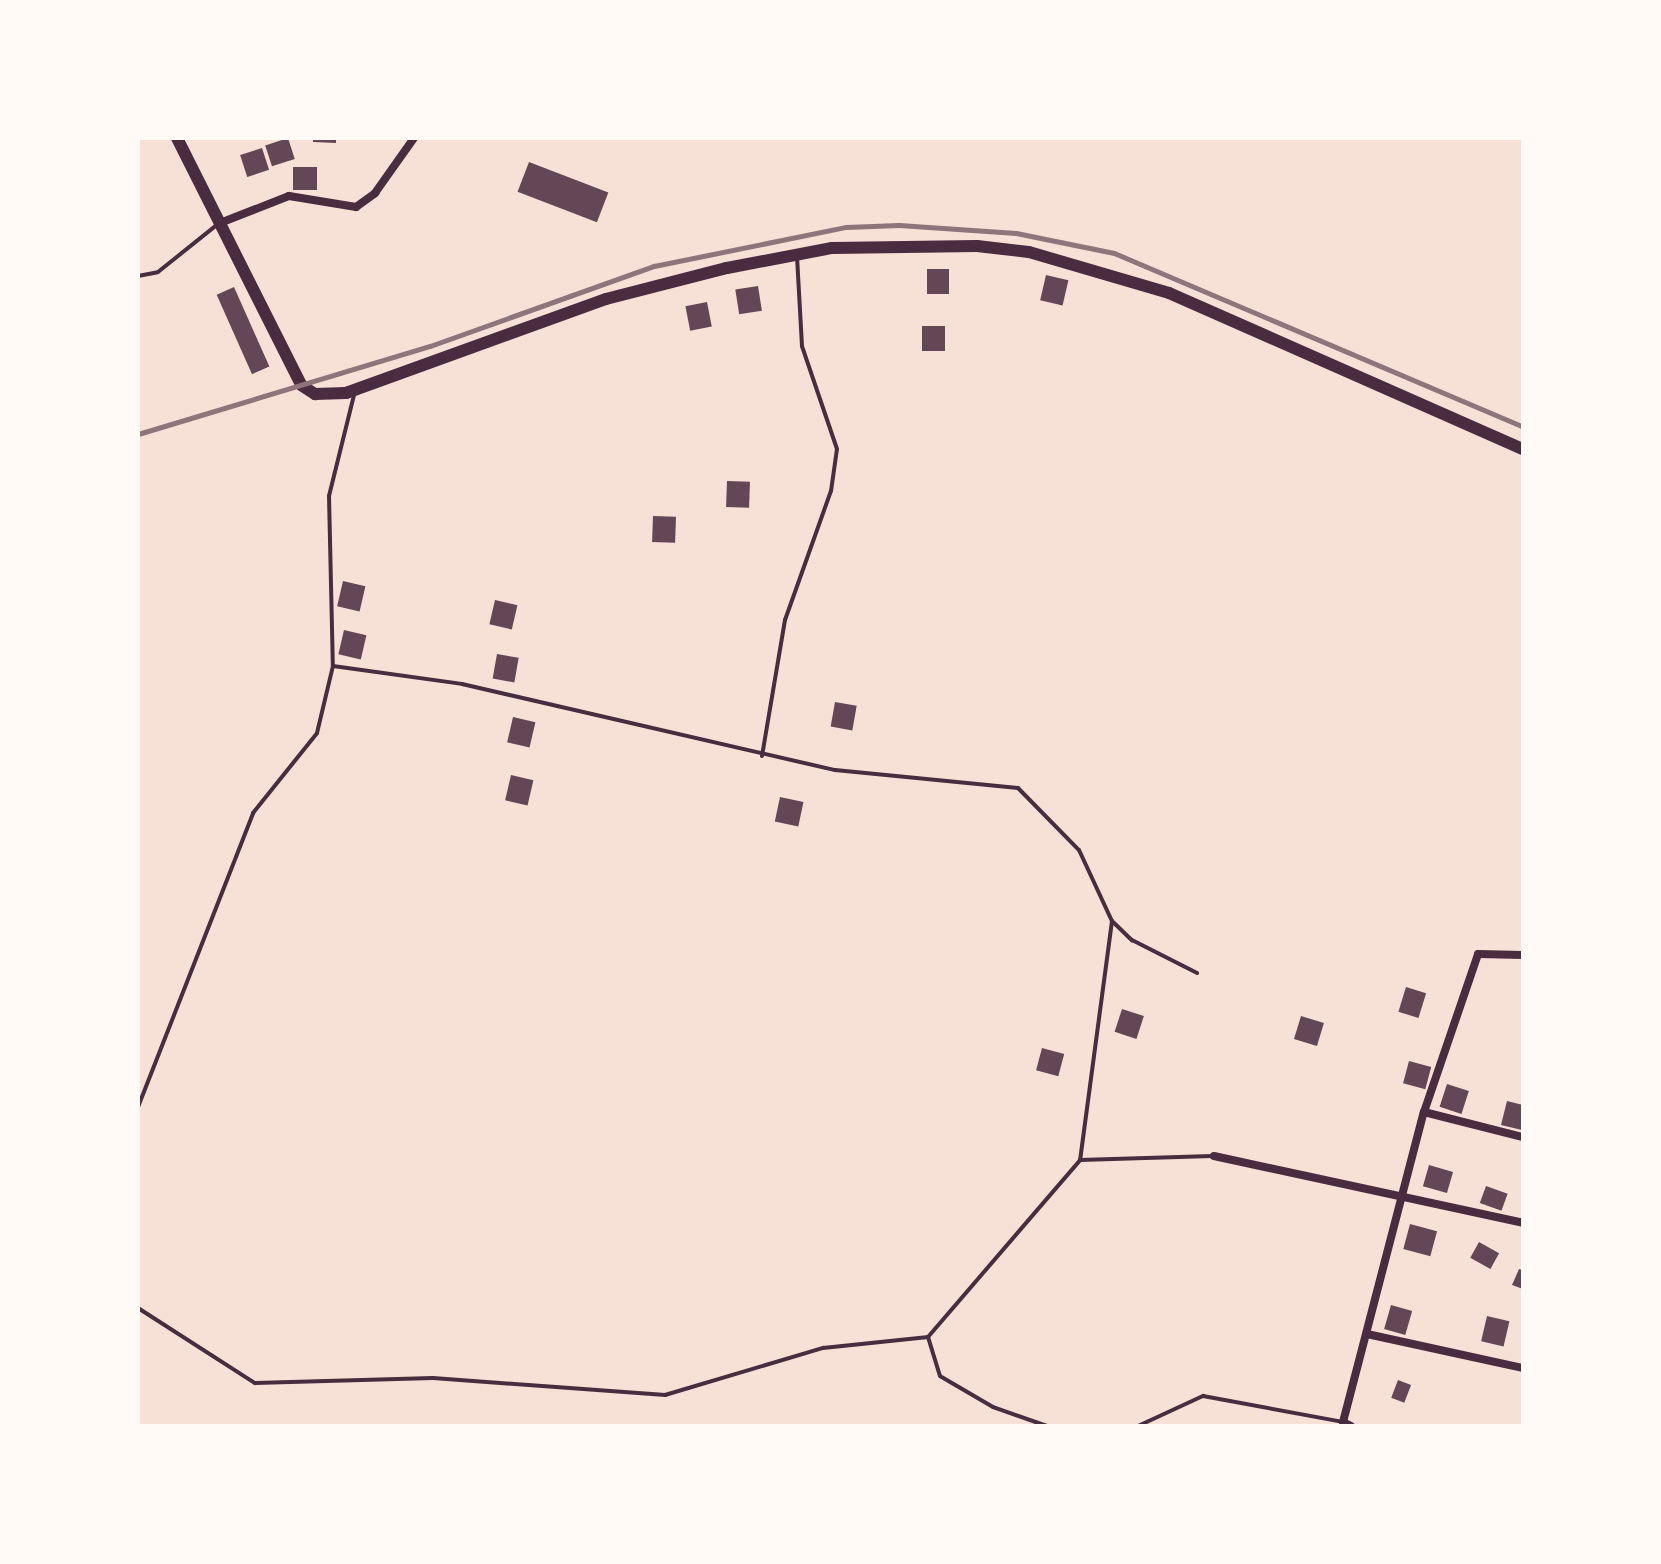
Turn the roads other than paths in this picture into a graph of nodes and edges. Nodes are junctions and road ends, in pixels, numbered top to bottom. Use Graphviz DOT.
graph roads {
  1 [pos="177,138"];
  2 [pos="414,138"];
  3 [pos="220,223"];
  4 [pos="797,254"];
  5 [pos="138,276"];
  6 [pos="355,389"];
  7 [pos="1523,449"];
  8 [pos="333,666"];
  9 [pos="762,756"];
  10 [pos="1112,921"];
  11 [pos="1523,955"];
  12 [pos="1197,973"];
  13 [pos="138,1107"];
  14 [pos="1424,1112"];
  15 [pos="1523,1137"];
  16 [pos="1214,1156"];
  17 [pos="1080,1160"];
  18 [pos="1403,1193"];
  19 [pos="1523,1223"];
  20 [pos="138,1308"];
  21 [pos="1367,1334"];
  22 [pos="928,1337"];
  23 [pos="1523,1368"];
  24 [pos="1347,1424"];
  25 [pos="902,1426"];
  26 [pos="915,1426"];
  27 [pos="1047,1426"];
  28 [pos="1138,1426"];
  1 -- 3 [label="main road"];
  2 -- 3 [label="street"];
  3 -- 5 [label="lane"];
  3 -- 6 [label="main road"];
  4 -- 6 [label="main road"];
  4 -- 7 [label="main road"];
  4 -- 9 [label="lane"];
  6 -- 8 [label="lane"];
  8 -- 9 [label="lane"];
  8 -- 13 [label="lane"];
  9 -- 10 [label="lane"];
  10 -- 12 [label="lane"];
  10 -- 17 [label="lane"];
  11 -- 14 [label="street"];
  14 -- 15 [label="street"];
  14 -- 18 [label="street"];
  16 -- 17 [label="lane"];
  16 -- 18 [label="street"];
  17 -- 22 [label="lane"];
  18 -- 19 [label="street"];
  18 -- 21 [label="street"];
  20 -- 22 [label="lane"];
  21 -- 23 [label="street"];
  21 -- 24 [label="street"];
  22 -- 27 [label="lane"];
  24 -- 28 [label="lane"];
  25 -- 26 [label="lane"];
}
